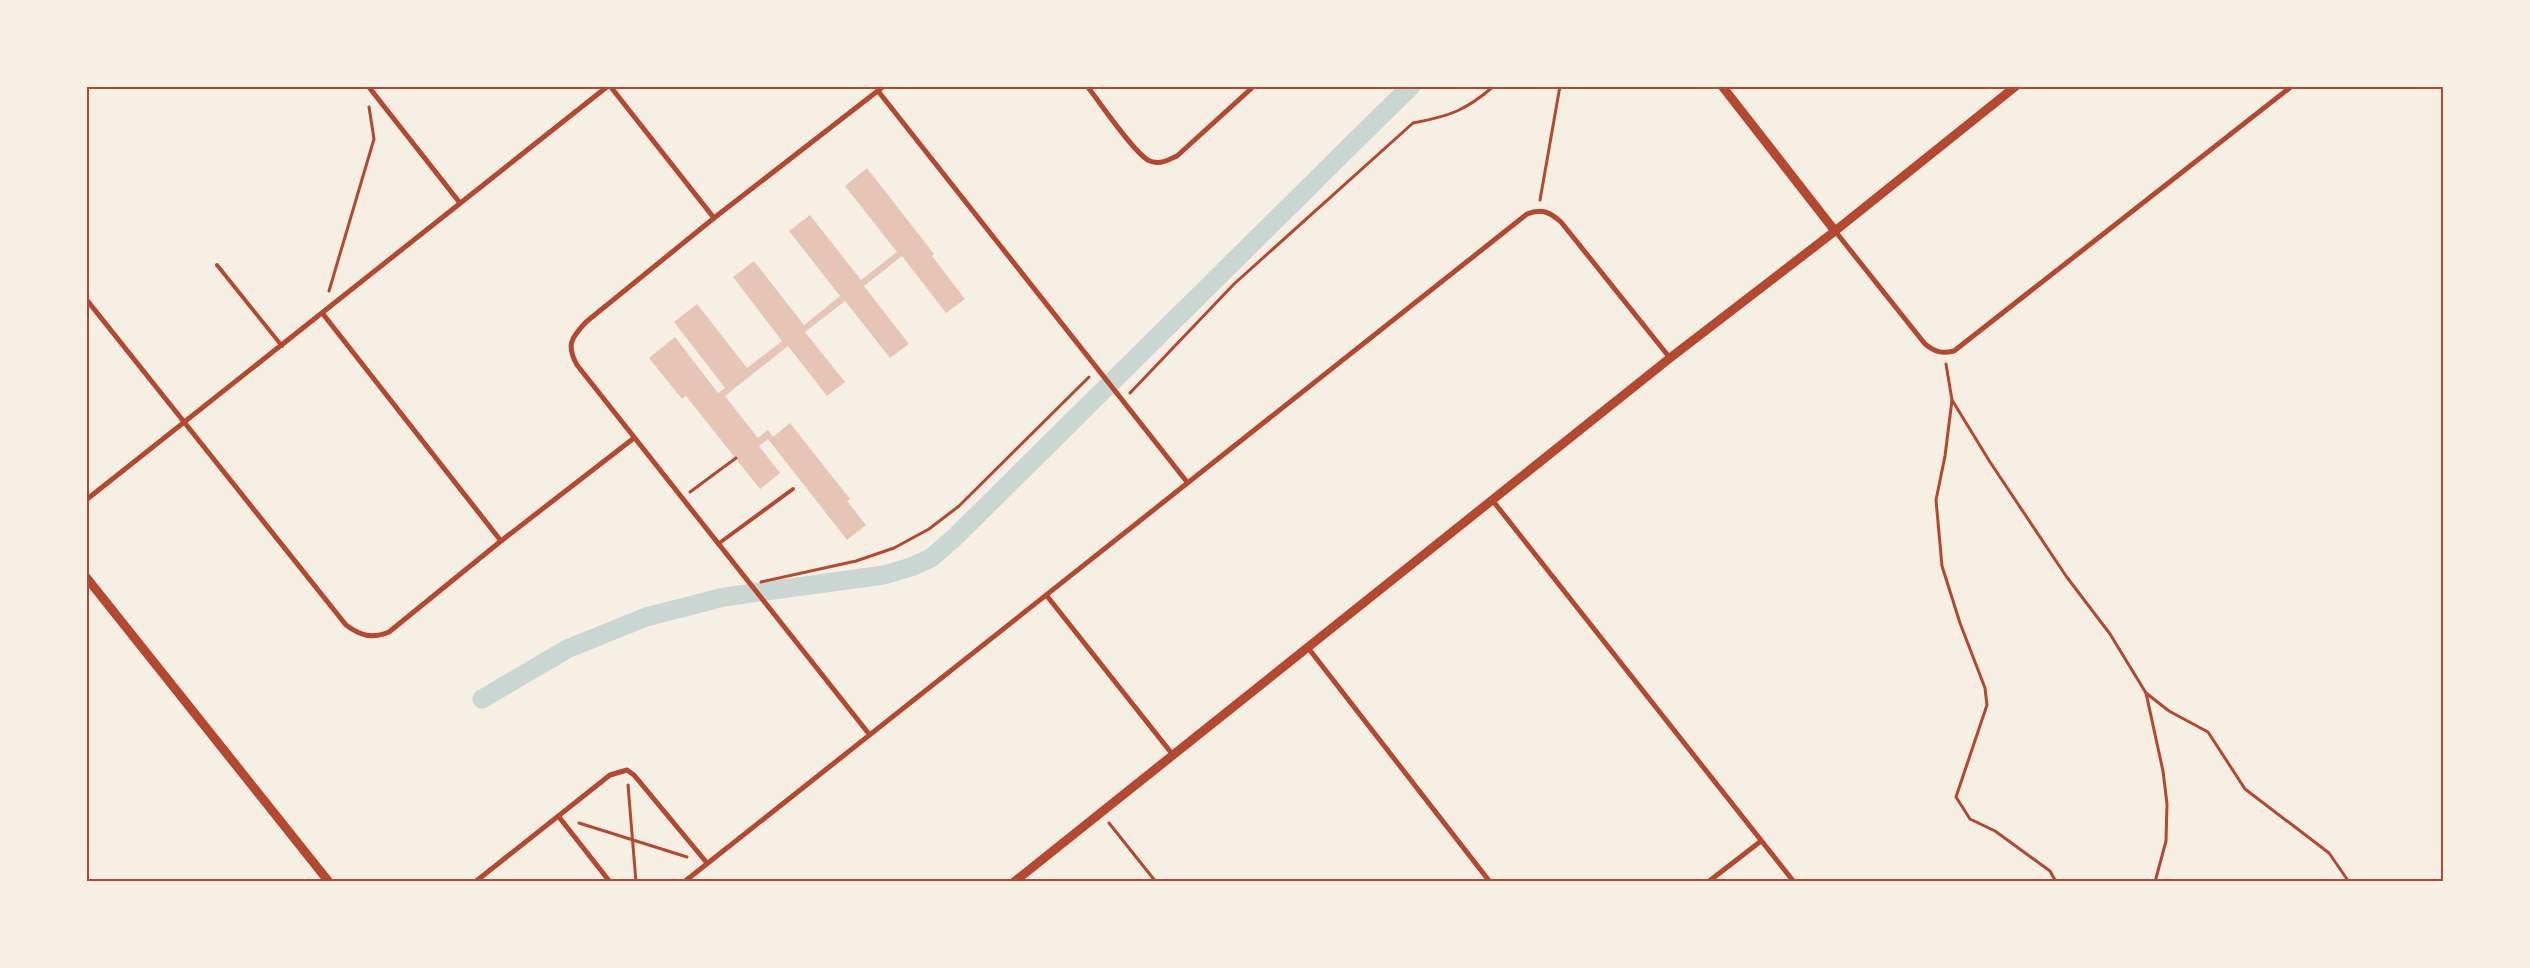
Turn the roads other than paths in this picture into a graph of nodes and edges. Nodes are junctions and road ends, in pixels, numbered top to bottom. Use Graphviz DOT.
graph roads {
  1 [pos="368,86"];
  2 [pos="609,86"];
  3 [pos="884,86"];
  4 [pos="1087,86"];
  5 [pos="1254,86"];
  6 [pos="1722,86"];
  7 [pos="2016,86"];
  8 [pos="2292,86"];
  9 [pos="878,91"];
  10 [pos="460,202"];
  11 [pos="714,218"];
  12 [pos="1835,231"];
  13 [pos="217,265"];
  14 [pos="86,299"];
  15 [pos="323,314"];
  16 [pos="282,346"];
  17 [pos="1670,358"];
  18 [pos="186,422"];
  19 [pos="634,438"];
  20 [pos="1188,482"];
  21 [pos="793,489"];
  22 [pos="86,500"];
  23 [pos="1493,501"];
  24 [pos="501,541"];
  25 [pos="718,544"];
  26 [pos="86,577"];
  27 [pos="1047,596"];
  28 [pos="1309,649"];
  29 [pos="869,734"];
  30 [pos="1173,755"];
  31 [pos="559,817"];
  32 [pos="1761,841"];
  33 [pos="707,863"];
  34 [pos="329,882"];
  35 [pos="475,882"];
  36 [pos="610,882"];
  37 [pos="684,882"];
  38 [pos="1014,882"];
  39 [pos="1490,882"];
  40 [pos="1708,882"];
  41 [pos="1794,882"];
  1 -- 10 [label="street"];
  2 -- 10 [label="street"];
  2 -- 11 [label="street"];
  3 -- 9 [label="street"];
  4 -- 5 [label="street"];
  6 -- 12 [label="street"];
  7 -- 12 [label="street"];
  8 -- 12 [label="street"];
  9 -- 11 [label="street"];
  9 -- 20 [label="street"];
  10 -- 15 [label="street"];
  11 -- 19 [label="street"];
  12 -- 17 [label="street"];
  13 -- 16 [label="lane"];
  14 -- 18 [label="street"];
  15 -- 16 [label="street"];
  15 -- 24 [label="street"];
  16 -- 18 [label="street"];
  17 -- 20 [label="street"];
  17 -- 23 [label="street"];
  18 -- 22 [label="street"];
  18 -- 24 [label="street"];
  19 -- 24 [label="street"];
  19 -- 25 [label="street"];
  20 -- 27 [label="street"];
  21 -- 25 [label="lane"];
  23 -- 28 [label="street"];
  23 -- 32 [label="street"];
  25 -- 29 [label="street"];
  26 -- 34 [label="street"];
  27 -- 29 [label="street"];
  27 -- 30 [label="street"];
  28 -- 30 [label="street"];
  28 -- 39 [label="street"];
  29 -- 33 [label="street"];
  30 -- 38 [label="street"];
  31 -- 33 [label="street"];
  31 -- 35 [label="street"];
  31 -- 36 [label="street"];
  32 -- 40 [label="street"];
  32 -- 41 [label="street"];
  33 -- 37 [label="street"];
}
